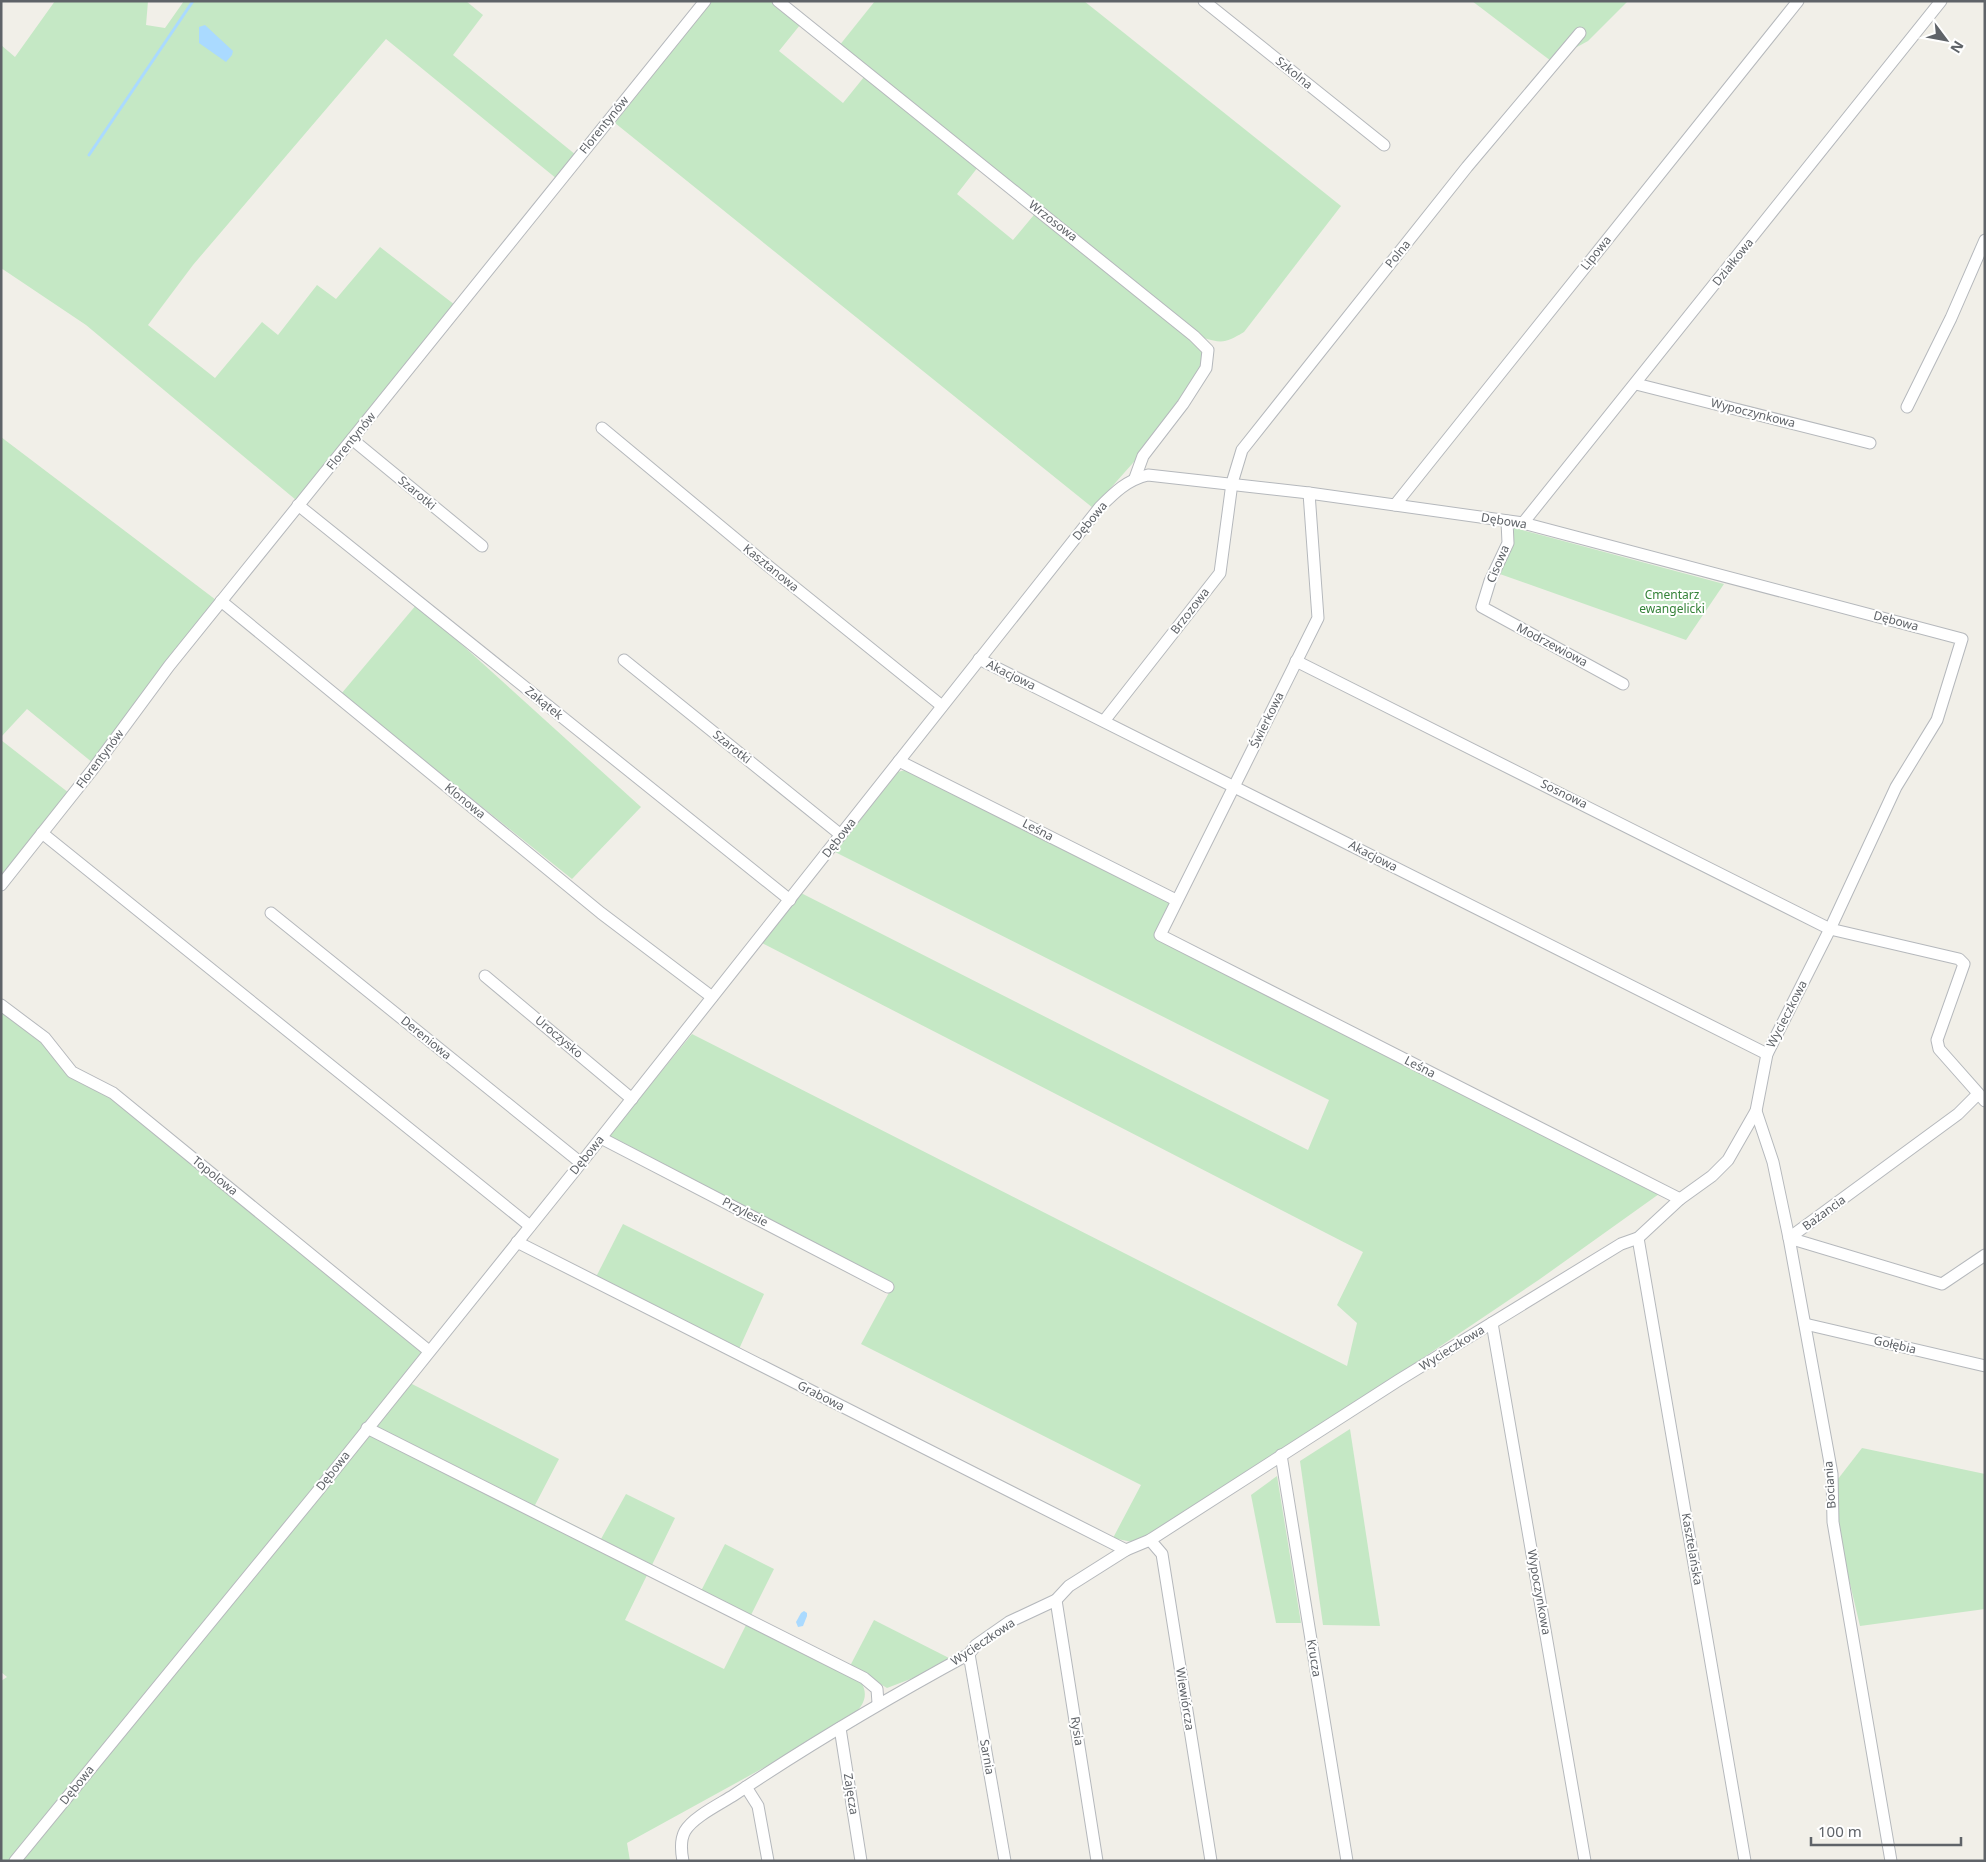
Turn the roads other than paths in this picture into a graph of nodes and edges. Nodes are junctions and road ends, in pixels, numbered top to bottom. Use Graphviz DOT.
graph roads {
  1 [pos="705,1"];
  2 [pos="778,1"];
  3 [pos="1204,1"];
  4 [pos="1798,1"];
  5 [pos="1942,1"];
  6 [pos="1580,33"];
  7 [pos="1384,145"];
  8 [pos="1985,240"];
  9 [pos="1636,384"];
  10 [pos="1907,407"];
  11 [pos="602,428"];
  12 [pos="353,440"];
  13 [pos="1870,443"];
  14 [pos="1135,478"];
  15 [pos="1232,483"];
  16 [pos="1309,493"];
  17 [pos="1395,504"];
  18 [pos="298,505"];
  19 [pos="1507,520"];
  20 [pos="1523,523"];
  21 [pos="482,546"];
  22 [pos="221,601"];
  23 [pos="1482,607"];
  24 [pos="1962,639"];
  25 [pos="979,659"];
  26 [pos="624,660"];
  27 [pos="1296,661"];
  28 [pos="1623,684"];
  29 [pos="942,706"];
  30 [pos="1104,721"];
  31 [pos="899,761"];
  32 [pos="1235,787"];
  33 [pos="42,833"];
  34 [pos="841,835"];
  35 [pos="1,884"];
  36 [pos="790,900"];
  37 [pos="1176,900"];
  38 [pos="271,913"];
  39 [pos="1830,929"];
  40 [pos="1160,935"];
  41 [pos="485,976"];
  42 [pos="712,997"];
  43 [pos="1,1005"];
  44 [pos="1767,1054"];
  45 [pos="1981,1098"];
  46 [pos="632,1099"];
  47 [pos="1756,1111"];
  48 [pos="601,1138"];
  49 [pos="582,1162"];
  50 [pos="1680,1199"];
  51 [pos="530,1226"];
  52 [pos="1638,1238"];
  53 [pos="1789,1238"];
  54 [pos="517,1242"];
  55 [pos="1985,1255"];
  56 [pos="888,1287"];
  57 [pos="1492,1323"];
  58 [pos="1805,1324"];
  59 [pos="429,1351"];
  60 [pos="1985,1366"];
  61 [pos="367,1428"];
  62 [pos="1281,1455"];
  63 [pos="1150,1540"];
  64 [pos="1126,1550"];
  65 [pos="1056,1600"];
  66 [pos="968,1654"];
  67 [pos="878,1703"];
  68 [pos="840,1728"];
  69 [pos="746,1786"];
  70 [pos="15,1861"];
  71 [pos="683,1861"];
  72 [pos="768,1861"];
  73 [pos="861,1861"];
  74 [pos="1005,1861"];
  75 [pos="1098,1861"];
  76 [pos="1211,1861"];
  77 [pos="1347,1861"];
  78 [pos="1585,1861"];
  79 [pos="1745,1861"];
  80 [pos="1891,1861"];
  1 -- 12 [label="street, Florentynów"];
  2 -- 14 [label="street, Wrzosowa"];
  3 -- 7 [label="street, Szkolna"];
  4 -- 17 [label="street, Lipowa"];
  5 -- 9 [label="street, Działkowa"];
  6 -- 15 [label="street, Polna"];
  8 -- 10 [label="street"];
  9 -- 13 [label="street, Wypoczynkowa"];
  9 -- 20 [label="street, Działkowa"];
  11 -- 29 [label="street, Kasztanowa"];
  12 -- 18 [label="street, Florentynów"];
  12 -- 21 [label="street, Szarotki"];
  14 -- 15 [label="street, Dębowa"];
  14 -- 25 [label="street, Dębowa"];
  15 -- 16 [label="street, Dębowa"];
  15 -- 30 [label="street, Brzozowa"];
  16 -- 17 [label="street, Dębowa"];
  16 -- 27 [label="street, Świerkowa"];
  17 -- 19 [label="street, Dębowa"];
  18 -- 22 [label="street, Florentynów"];
  18 -- 36 [label="street, Zakątek"];
  19 -- 20 [label="street, Dębowa"];
  19 -- 23 [label="street, Cisowa"];
  20 -- 24 [label="street, Dębowa"];
  22 -- 33 [label="street, Florentynów"];
  22 -- 42 [label="street, Klonowa"];
  23 -- 28 [label="street, Modrzewiowa"];
  24 -- 39 [label="street, Wycieczkowa"];
  25 -- 29 [label="street, Dębowa"];
  25 -- 30 [label="street, Akacjowa"];
  26 -- 34 [label="street, Szarotki"];
  27 -- 32 [label="street, Świerkowa"];
  27 -- 39 [label="street, Sosnowa"];
  29 -- 31 [label="street, Dębowa"];
  30 -- 32 [label="street, Akacjowa"];
  31 -- 34 [label="street, Dębowa"];
  31 -- 37 [label="street, Leśna"];
  32 -- 37 [label="street, Świerkowa"];
  32 -- 44 [label="street, Akacjowa"];
  33 -- 35 [label="street, Florentynów"];
  33 -- 51 [label="street"];
  34 -- 36 [label="street, Dębowa"];
  36 -- 42 [label="street, Dębowa"];
  37 -- 40 [label="street, Świerkowa"];
  38 -- 49 [label="street, Dereniowa"];
  39 -- 44 [label="street, Wycieczkowa"];
  39 -- 45 [label="street, Bażancia"];
  40 -- 50 [label="street, Leśna"];
  41 -- 46 [label="street, Uroczysko"];
  42 -- 46 [label="street, Dębowa"];
  43 -- 59 [label="street, Topolowa"];
  44 -- 47 [label="street, Wycieczkowa"];
  45 -- 53 [label="street, Bażancia"];
  46 -- 48 [label="street, Dębowa"];
  47 -- 50 [label="street, Wycieczkowa"];
  47 -- 53 [label="street, Bociania"];
  48 -- 49 [label="street, Dębowa"];
  48 -- 56 [label="street, Przylesie"];
  49 -- 51 [label="street, Dębowa"];
  50 -- 52 [label="street, Wycieczkowa"];
  51 -- 54 [label="street, Dębowa"];
  52 -- 57 [label="street, Wycieczkowa"];
  52 -- 79 [label="street, Kasztelańska"];
  53 -- 55 [label="street, Bażancia"];
  53 -- 58 [label="street, Bociania"];
  54 -- 59 [label="street, Dębowa"];
  54 -- 64 [label="street, Grabowa"];
  57 -- 62 [label="street, Wycieczkowa"];
  57 -- 78 [label="street, Wypoczynkowa"];
  58 -- 60 [label="street, Gołębia"];
  58 -- 80 [label="street, Bociania"];
  59 -- 61 [label="street, Dębowa"];
  61 -- 67 [label="street"];
  61 -- 70 [label="street, Dębowa"];
  62 -- 63 [label="street, Wycieczkowa"];
  62 -- 77 [label="street, Krucza"];
  63 -- 64 [label="street, Wycieczkowa"];
  63 -- 76 [label="street, Wiewiórcza"];
  64 -- 65 [label="street, Wycieczkowa"];
  65 -- 66 [label="street, Wycieczkowa"];
  65 -- 75 [label="street, Rysia"];
  66 -- 67 [label="street, Wycieczkowa"];
  66 -- 74 [label="street, Sarnia"];
  67 -- 68 [label="street, Wycieczkowa"];
  68 -- 69 [label="street, Wycieczkowa"];
  68 -- 73 [label="street, Zajęcza"];
  69 -- 71 [label="street, Wycieczkowa"];
  69 -- 72 [label="street"];
}
